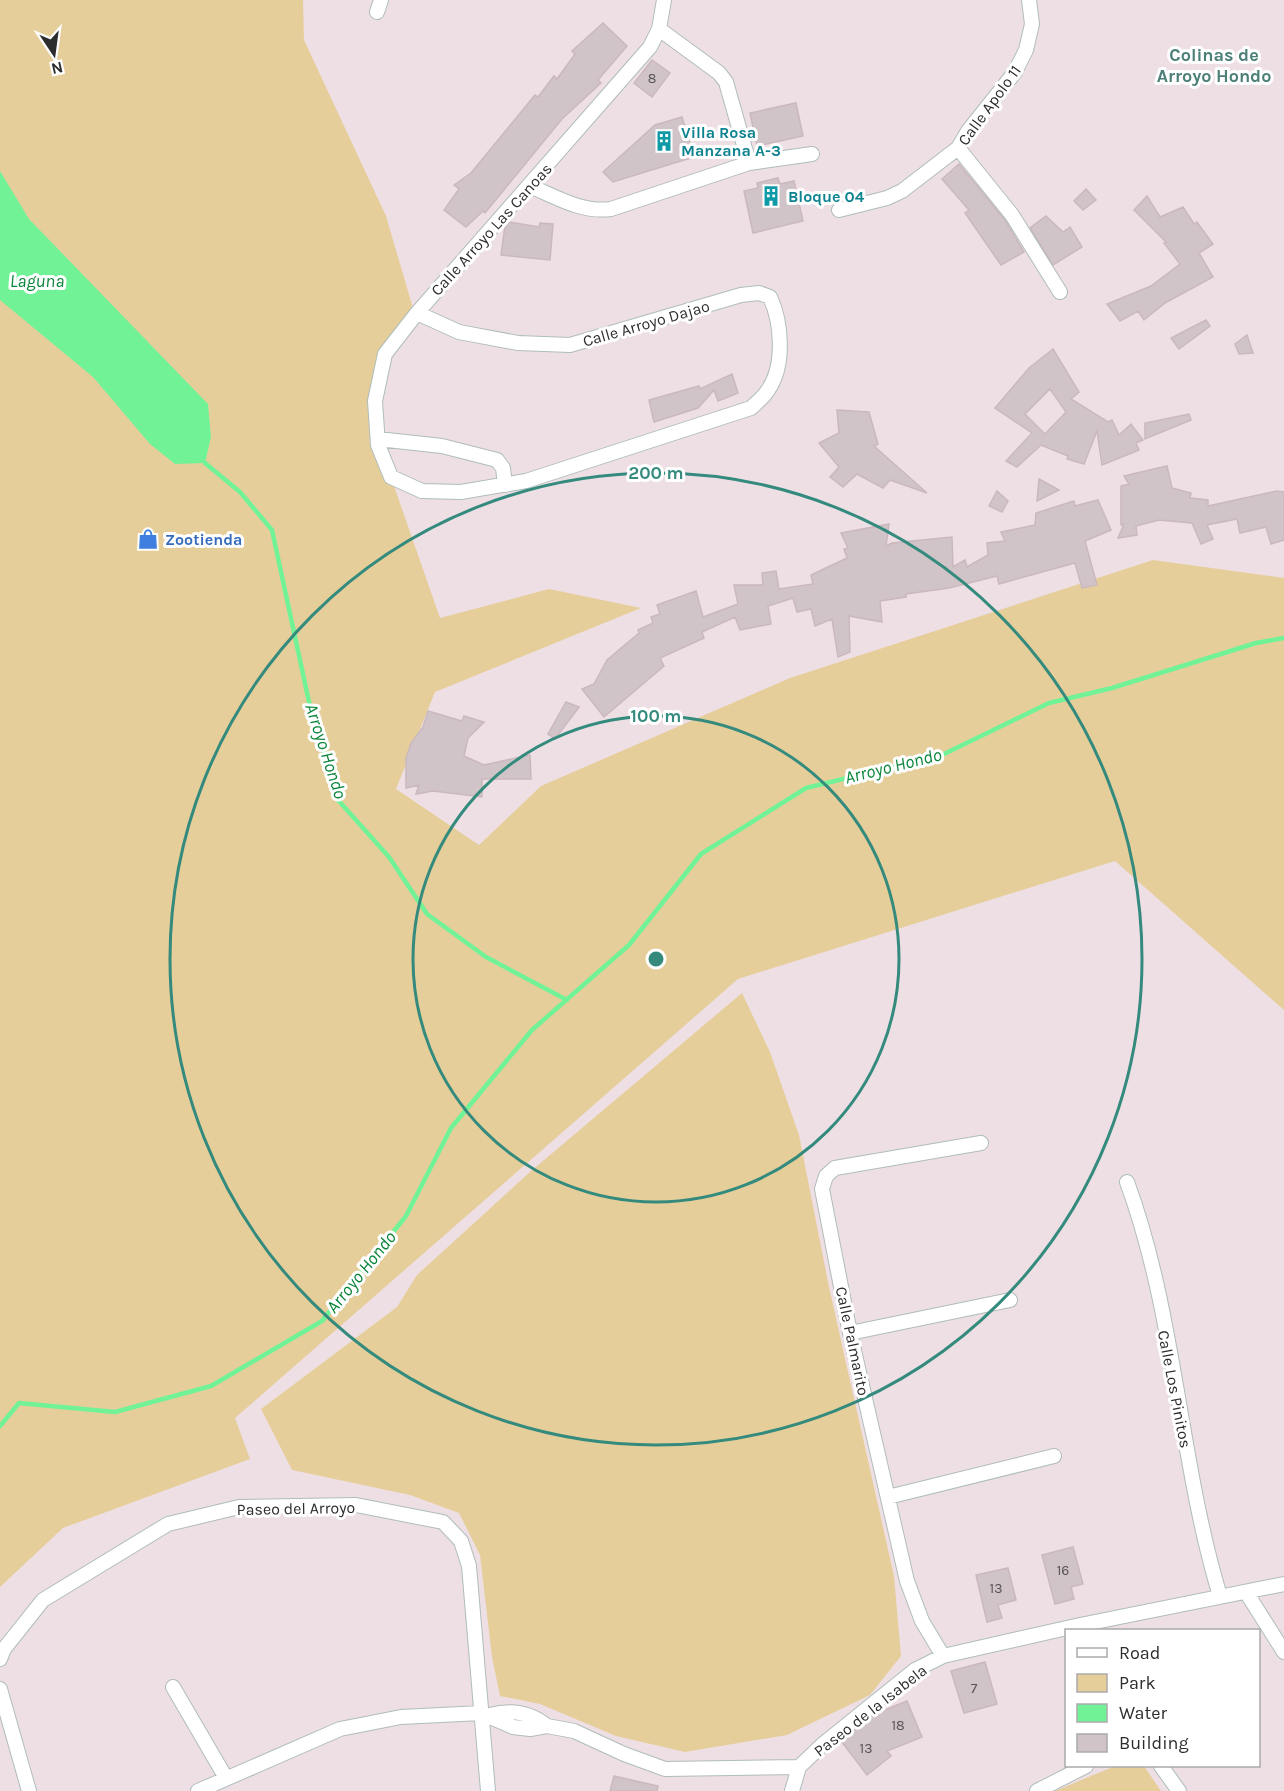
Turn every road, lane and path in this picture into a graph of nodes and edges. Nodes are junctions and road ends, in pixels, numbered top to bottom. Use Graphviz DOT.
graph roads {
  1 [pos="664,0"];
  2 [pos="1029,0"];
  3 [pos="659,29"];
  4 [pos="958,148"];
  5 [pos="812,154"];
  6 [pos="749,163"];
  7 [pos="530,186"];
  8 [pos="839,210"];
  9 [pos="1060,292"];
  10 [pos="417,312"];
  11 [pos="378,439"];
  12 [pos="505,485"];
  13 [pos="981,1143"];
  14 [pos="1127,1182"];
  15 [pos="1010,1300"];
  16 [pos="850,1333"];
  17 [pos="1054,1456"];
  18 [pos="888,1497"];
  19 [pos="1284,1584"];
  20 [pos="1246,1592"];
  21 [pos="1220,1596"];
  22 [pos="1082,1628"];
  23 [pos="1065,1631"];
  24 [pos="1284,1652"];
  25 [pos="943,1656"];
  26 [pos="0,1659"];
  27 [pos="174,1688"];
  28 [pos="0,1689"];
  29 [pos="486,1714"];
  30 [pos="799,1767"];
  31 [pos="1084,1767"];
  32 [pos="1162,1767"];
  33 [pos="226,1778"];
  34 [pos="29,1791"];
  35 [pos="198,1791"];
  36 [pos="488,1791"];
  37 [pos="792,1791"];
  38 [pos="1037,1791"];
  39 [pos="1179,1791"];
  1 -- 3 [label="street, Calle Arroyo Las Canoas"];
  2 -- 4 [label="street, Calle Apolo 11"];
  3 -- 6 [label="street"];
  3 -- 7 [label="street, Calle Arroyo Las Canoas"];
  4 -- 8 [label="street, Calle Apolo 11"];
  4 -- 9 [label="street"];
  5 -- 6 [label="street"];
  6 -- 7 [label="street"];
  7 -- 10 [label="street, Calle Arroyo Las Canoas"];
  10 -- 11 [label="street, Calle Arroyo Las Canoas"];
  10 -- 12 [label="street, Calle Arroyo Dajao"];
  11 -- 12 [label="street"];
  11 -- 12 [label="street, Calle Arroyo Las Canoas"];
  13 -- 16 [label="street, Calle Palmarito"];
  14 -- 21 [label="street, Calle Los Pinitos"];
  15 -- 16 [label="street"];
  16 -- 18 [label="street, Calle Palmarito"];
  17 -- 18 [label="street"];
  18 -- 25 [label="street, Calle Palmarito"];
  19 -- 20 [label="street, Paseo de la Isabela"];
  20 -- 21 [label="street, Paseo de la Isabela"];
  20 -- 24 [label="street"];
  21 -- 22 [label="street, Paseo de la Isabela"];
  23 -- 25 [label="street, Paseo de la Isabela"];
  25 -- 30 [label="street, Paseo de la Isabela"];
  26 -- 29 [label="street, Paseo del Arroyo"];
  27 -- 33 [label="street"];
  28 -- 34 [label="street"];
  29 -- 30 [label="street"];
  29 -- 33 [label="street"];
  29 -- 36 [label="street, Paseo del Arroyo"];
  30 -- 37 [label="street, Paseo de la Isabela"];
  31 -- 38 [label="street"];
  32 -- 39 [label="street"];
  33 -- 35 [label="street"];
}
